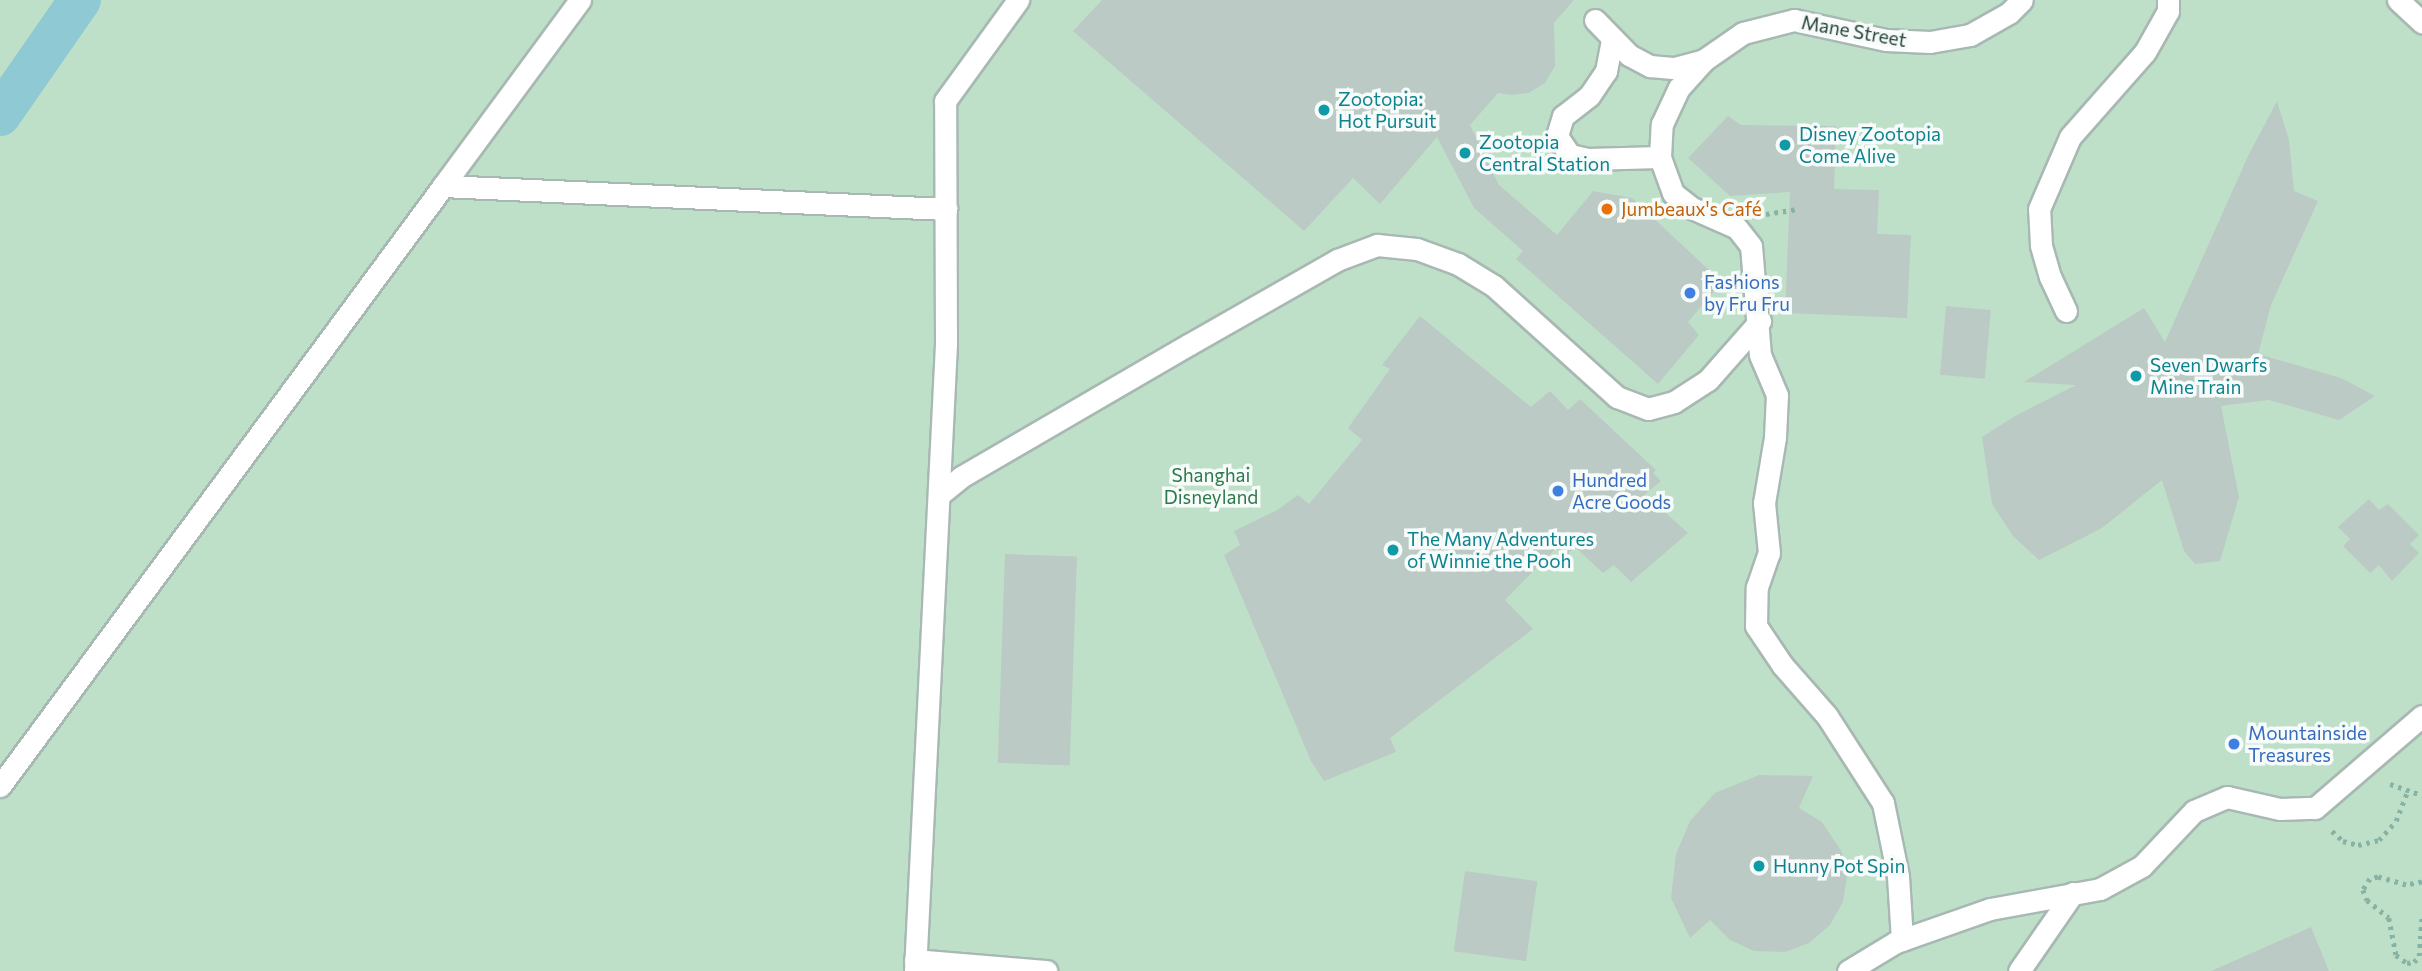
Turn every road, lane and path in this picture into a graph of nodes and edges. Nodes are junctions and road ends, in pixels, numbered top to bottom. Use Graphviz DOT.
graph roads {
  1 [pos="579,0"];
  2 [pos="1018,0"];
  3 [pos="2022,0"];
  4 [pos="2168,0"];
  5 [pos="2398,0"];
  6 [pos="1595,20"];
  7 [pos="2422,22"];
  8 [pos="1612,40"];
  9 [pos="1704,60"];
  10 [pos="1660,156"];
  11 [pos="443,187"];
  12 [pos="946,209"];
  13 [pos="2066,312"];
  14 [pos="1760,321"];
  15 [pos="939,495"];
  16 [pos="2422,716"];
  17 [pos="0,786"];
  18 [pos="2408,790"];
  19 [pos="2315,808"];
  20 [pos="2422,881"];
  21 [pos="2073,893"];
  22 [pos="2422,917"];
  23 [pos="1902,940"];
  24 [pos="915,965"];
  25 [pos="1047,971"];
  26 [pos="1848,971"];
  27 [pos="2019,971"];
  1 -- 11 [label="street"];
  2 -- 12 [label="street"];
  3 -- 9 [label="street, Mane Street"];
  4 -- 13 [label="street"];
  5 -- 7 [label="street"];
  6 -- 8 [label="street"];
  8 -- 9 [label="street"];
  8 -- 10 [label="street"];
  9 -- 10 [label="street, Mane Street"];
  10 -- 14 [label="street, Mane Street"];
  11 -- 12 [label="street"];
  11 -- 17 [label="street"];
  12 -- 15 [label="street"];
  14 -- 15 [label="street"];
  14 -- 23 [label="street, Mane Street"];
  15 -- 24 [label="street"];
  16 -- 19 [label="street"];
  18 -- 19 [label="path"];
  19 -- 21 [label="street"];
  20 -- 22 [label="path"];
  21 -- 23 [label="street"];
  21 -- 27 [label="street"];
  23 -- 26 [label="street"];
  24 -- 25 [label="street"];
}
